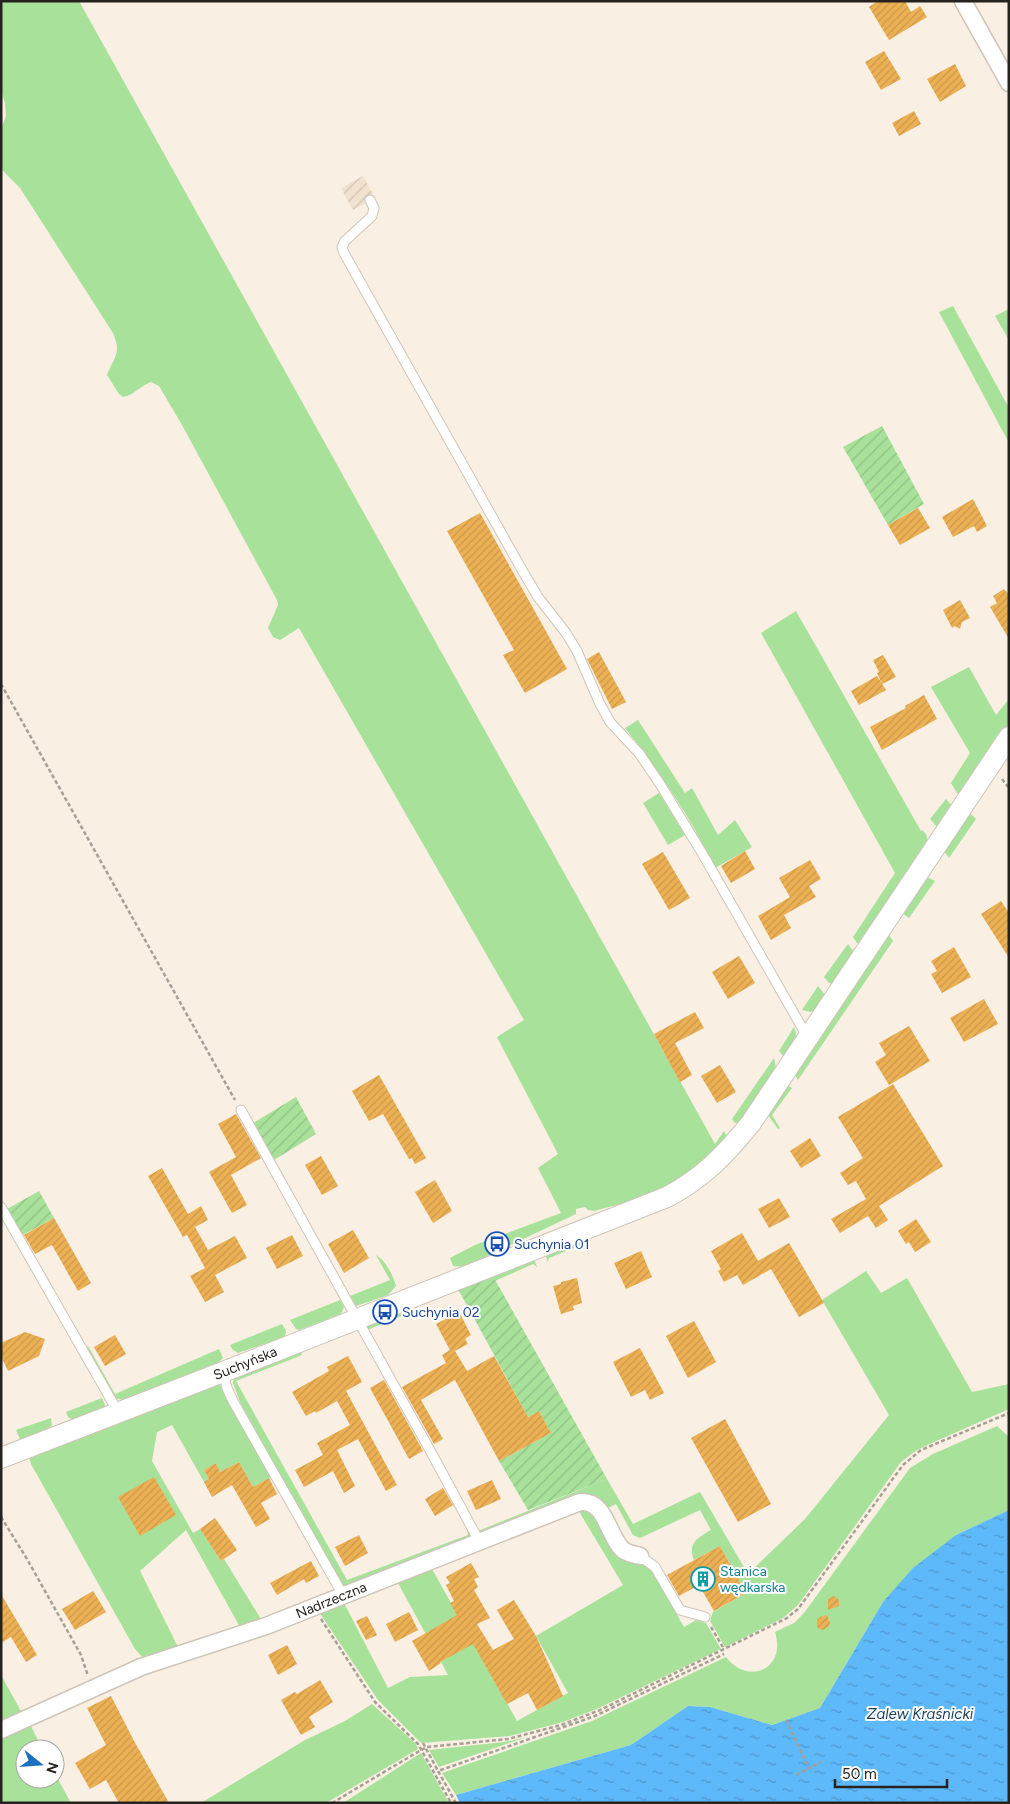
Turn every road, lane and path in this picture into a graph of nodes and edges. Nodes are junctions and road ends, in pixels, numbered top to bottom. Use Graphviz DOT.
graph roads {
  1 [pos="963,1"];
  2 [pos="1009,83"];
  3 [pos="370,200"];
  4 [pos="1,684"];
  5 [pos="1009,737"];
  6 [pos="808,1038"];
  7 [pos="241,1110"];
  8 [pos="1,1207"];
  9 [pos="356,1319"];
  10 [pos="223,1372"];
  11 [pos="118,1412"];
  12 [pos="1009,1413"];
  13 [pos="1,1458"];
  14 [pos="1,1517"];
  15 [pos="479,1542"];
  16 [pos="640,1556"];
  17 [pos="343,1595"];
  18 [pos="313,1606"];
  19 [pos="705,1617"];
  20 [pos="724,1649"];
  21 [pos="724,1654"];
  22 [pos="92,1688"];
  23 [pos="786,1720"];
  24 [pos="1,1730"];
  25 [pos="423,1743"];
  26 [pos="423,1749"];
  27 [pos="821,1762"];
  28 [pos="809,1768"];
  29 [pos="438,1771"];
  30 [pos="796,1775"];
  31 [pos="332,1803"];
  32 [pos="451,1803"];
  33 [pos="456,1803"];
  1 -- 2 [label="street"];
  3 -- 6 [label="lane"];
  4 -- 7 [label="path"];
  5 -- 6 [label="street, Suchyńska"];
  6 -- 9 [label="street, Suchyńska"];
  7 -- 9 [label="lane"];
  8 -- 11 [label="lane"];
  9 -- 10 [label="street, Suchyńska"];
  9 -- 15 [label="lane"];
  10 -- 11 [label="street, Suchyńska"];
  10 -- 17 [label="lane"];
  11 -- 13 [label="street, Suchyńska"];
  12 -- 20 [label="path"];
  14 -- 22 [label="path"];
  15 -- 16 [label="street, Nadrzeczna"];
  15 -- 17 [label="street, Nadrzeczna"];
  16 -- 19 [label="lane"];
  17 -- 18 [label="street, Nadrzeczna"];
  18 -- 22 [label="street, Nadrzeczna"];
  18 -- 26 [label="path"];
  19 -- 20 [label="path"];
  20 -- 26 [label="path"];
  21 -- 29 [label="path"];
  22 -- 24 [label="street, Nadrzeczna"];
  23 -- 28 [label="path"];
  25 -- 26 [label="path"];
  26 -- 29 [label="path"];
  26 -- 31 [label="path"];
  26 -- 32 [label="path"];
  27 -- 28 [label="path"];
  28 -- 30 [label="path"];
  29 -- 33 [label="path"];
}
